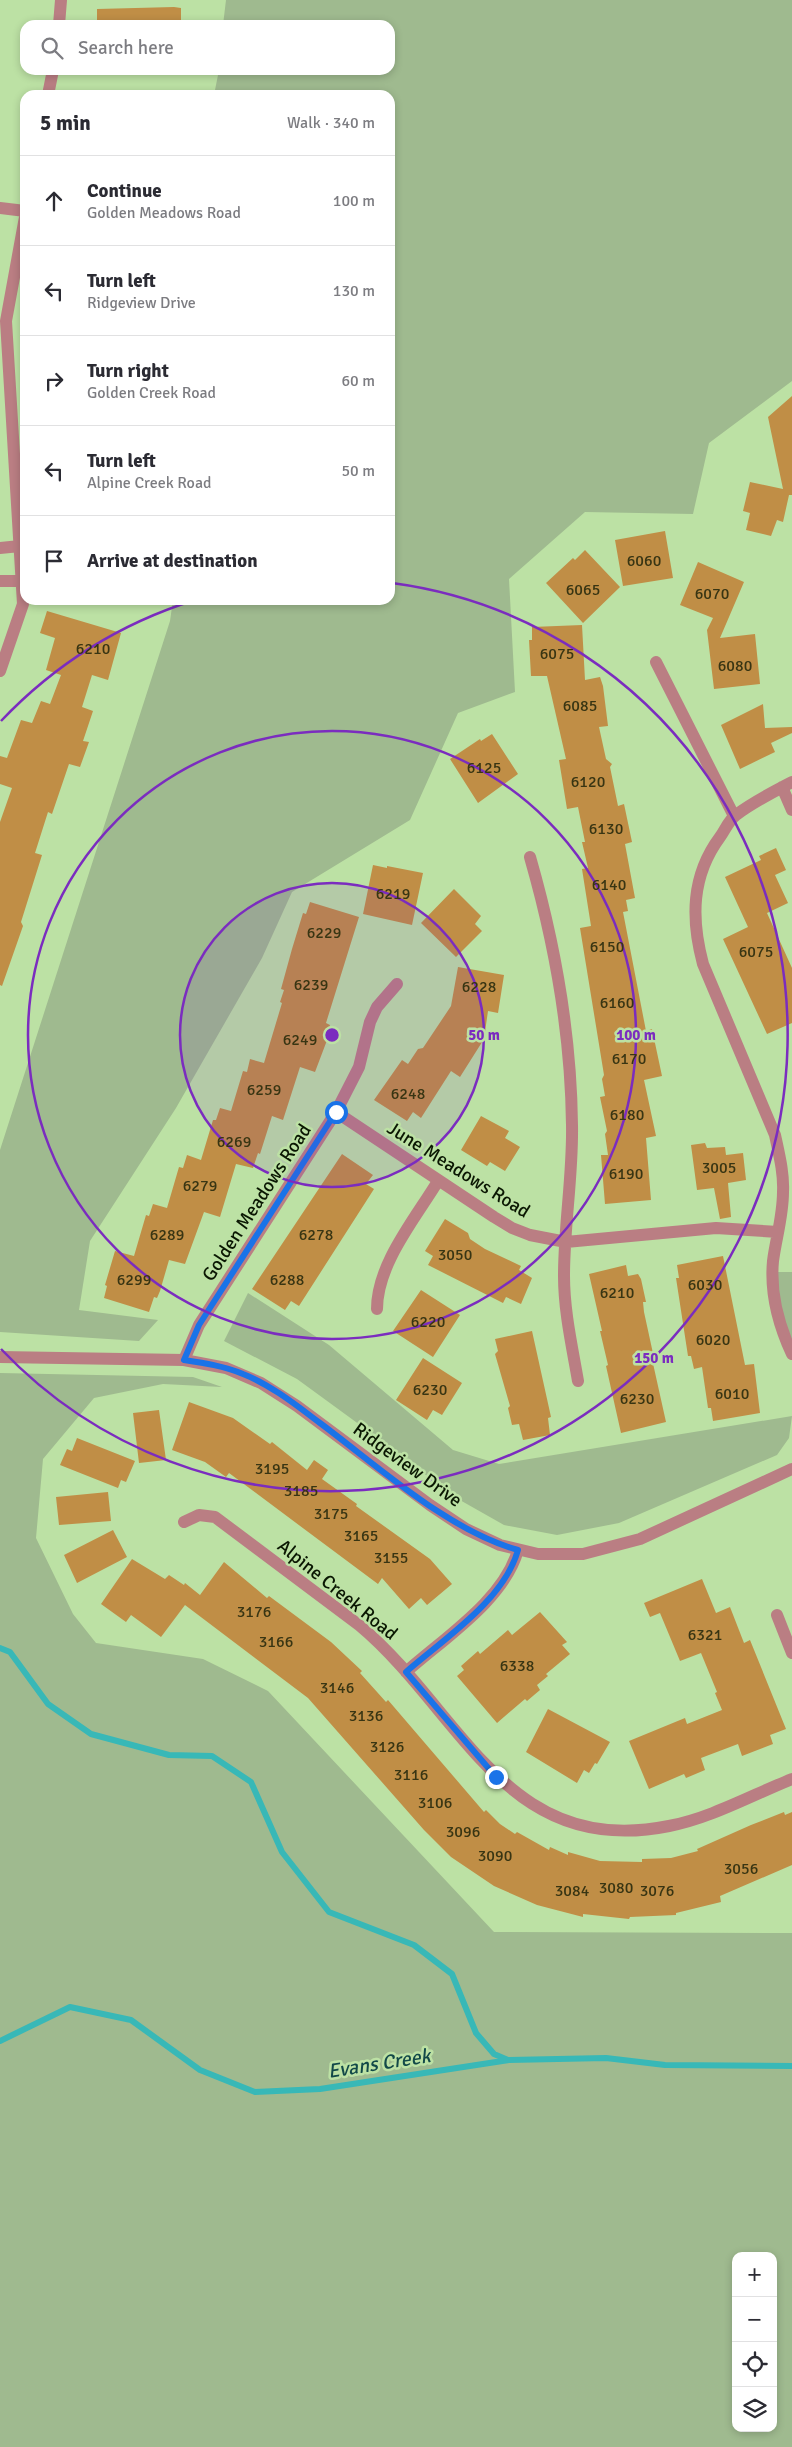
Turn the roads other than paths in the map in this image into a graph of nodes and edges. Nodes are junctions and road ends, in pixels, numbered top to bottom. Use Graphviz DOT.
graph roads {
  1 [pos="61,0"];
  2 [pos="59,20"];
  3 [pos="52,75"];
  4 [pos="49,90"];
  5 [pos="0,208"];
  6 [pos="20,210"];
  7 [pos="20,244"];
  8 [pos="20,546"];
  9 [pos="0,548"];
  10 [pos="0,581"];
  11 [pos="20,581"];
  12 [pos="23,605"];
  13 [pos="656,662"];
  14 [pos="0,671"];
  15 [pos="787,785"];
  16 [pos="792,810"];
  17 [pos="734,816"];
  18 [pos="530,857"];
  19 [pos="397,984"];
  20 [pos="336,1112"];
  21 [pos="438,1181"];
  22 [pos="778,1232"];
  23 [pos="566,1242"];
  24 [pos="377,1309"];
  25 [pos="792,1354"];
  26 [pos="0,1357"];
  27 [pos="184,1360"];
  28 [pos="578,1381"];
  29 [pos="792,1470"];
  30 [pos="184,1522"];
  31 [pos="518,1550"];
  32 [pos="777,1616"];
  33 [pos="792,1653"];
  34 [pos="406,1672"];
  35 [pos="792,1779"];
  1 -- 2 [label="street"];
  3 -- 4 [label="street"];
  5 -- 6 [label="street"];
  7 -- 8 [label="street"];
  8 -- 9 [label="street"];
  10 -- 11 [label="street"];
  12 -- 14 [label="street"];
  13 -- 17 [label="street"];
  15 -- 16 [label="street"];
  15 -- 17 [label="street"];
  17 -- 22 [label="street"];
  18 -- 23 [label="street"];
  19 -- 20 [label="street, Golden Meadows Road"];
  20 -- 21 [label="street, June Meadows Road"];
  20 -- 27 [label="street, Golden Meadows Road"];
  21 -- 23 [label="street, June Meadows Road"];
  21 -- 24 [label="street"];
  22 -- 23 [label="street, June Meadows Road"];
  22 -- 25 [label="street"];
  23 -- 28 [label="street"];
  26 -- 27 [label="street, Ridgeview Drive"];
  27 -- 31 [label="street, Ridgeview Drive"];
  29 -- 31 [label="street, Ridgeview Drive"];
  30 -- 34 [label="street, Alpine Creek Road"];
  31 -- 34 [label="street"];
  32 -- 33 [label="street"];
  34 -- 35 [label="street, Alpine Creek Road"];
}
